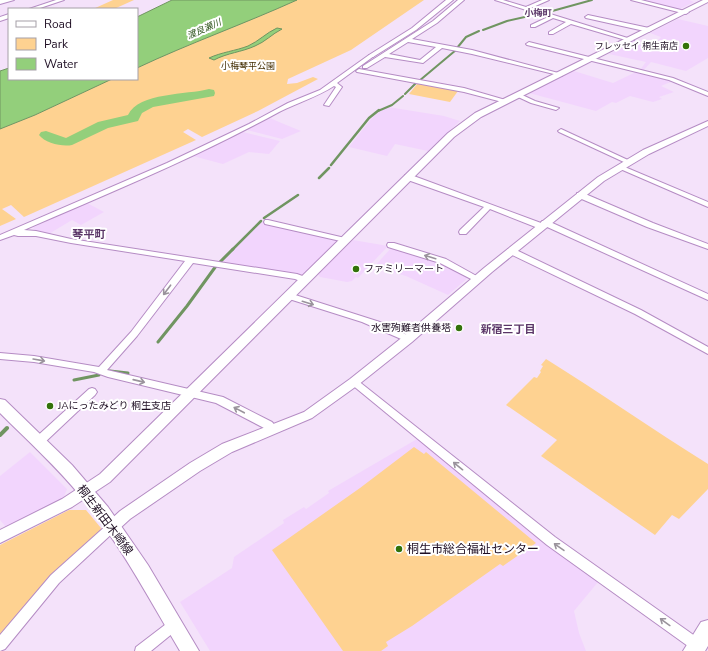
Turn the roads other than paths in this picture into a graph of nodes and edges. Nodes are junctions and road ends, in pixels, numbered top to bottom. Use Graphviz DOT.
graph roads {
  1 [pos="11,0"];
  2 [pos="61,0"];
  3 [pos="450,0"];
  4 [pos="461,0"];
  5 [pos="498,0"];
  6 [pos="546,0"];
  7 [pos="634,0"];
  8 [pos="708,0"];
  9 [pos="52,1"];
  10 [pos="0,2"];
  11 [pos="34,8"];
  12 [pos="528,8"];
  13 [pos="686,12"];
  14 [pos="551,17"];
  15 [pos="588,17"];
  16 [pos="570,22"];
  17 [pos="534,26"];
  18 [pos="649,30"];
  19 [pos="551,33"];
  20 [pos="408,40"];
  21 [pos="631,40"];
  22 [pos="529,44"];
  23 [pos="441,46"];
  24 [pos="384,55"];
  25 [pos="371,56"];
  26 [pos="591,59"];
  27 [pos="359,71"];
  28 [pos="560,75"];
  29 [pos="336,82"];
  30 [pos="708,94"];
  31 [pos="518,95"];
  32 [pos="506,101"];
  33 [pos="327,105"];
  34 [pos="556,108"];
  35 [pos="708,123"];
  36 [pos="561,131"];
  37 [pos="624,165"];
  38 [pos="408,177"];
  39 [pos="580,195"];
  40 [pos="708,205"];
  41 [pos="489,206"];
  42 [pos="268,222"];
  43 [pos="543,225"];
  44 [pos="463,232"];
  45 [pos="0,238"];
  46 [pos="346,240"];
  47 [pos="0,242"];
  48 [pos="391,245"];
  49 [pos="708,247"];
  50 [pos="511,251"];
  51 [pos="191,259"];
  52 [pos="478,279"];
  53 [pos="305,280"];
  54 [pos="289,296"];
  55 [pos="708,297"];
  56 [pos="408,339"];
  57 [pos="708,351"];
  58 [pos="0,356"];
  59 [pos="101,370"];
  60 [pos="354,382"];
  61 [pos="92,392"];
  62 [pos="192,393"];
  63 [pos="1,406"];
  64 [pos="273,429"];
  65 [pos="38,442"];
  66 [pos="87,492"];
  67 [pos="113,526"];
  68 [pos="0,537"];
  69 [pos="174,626"];
  70 [pos="708,629"];
  71 [pos="0,646"];
  72 [pos="695,648"];
  73 [pos="141,651"];
  74 [pos="190,651"];
  1 -- 10 [label="street"];
  2 -- 9 [label="street"];
  3 -- 25 [label="street"];
  4 -- 20 [label="street"];
  5 -- 12 [label="street"];
  6 -- 12 [label="street"];
  7 -- 13 [label="street"];
  8 -- 13 [label="street"];
  9 -- 11 [label="street"];
  12 -- 14 [label="street"];
  13 -- 18 [label="street"];
  14 -- 16 [label="street"];
  14 -- 17 [label="street"];
  15 -- 18 [label="street"];
  16 -- 19 [label="street"];
  16 -- 21 [label="street"];
  18 -- 21 [label="street"];
  20 -- 23 [label="street"];
  20 -- 24 [label="street"];
  21 -- 26 [label="street"];
  22 -- 26 [label="street"];
  23 -- 24 [label="street"];
  23 -- 28 [label="street"];
  24 -- 27 [label="street"];
  25 -- 29 [label="street"];
  26 -- 28 [label="street"];
  26 -- 30 [label="street"];
  27 -- 29 [label="street"];
  27 -- 32 [label="street"];
  28 -- 31 [label="street"];
  29 -- 33 [label="street"];
  29 -- 45 [label="street"];
  31 -- 32 [label="street"];
  31 -- 34 [label="street"];
  32 -- 38 [label="street"];
  35 -- 37 [label="street"];
  36 -- 37 [label="street"];
  37 -- 39 [label="street"];
  37 -- 40 [label="street"];
  38 -- 41 [label="street"];
  38 -- 46 [label="street"];
  39 -- 43 [label="street"];
  39 -- 49 [label="street"];
  41 -- 43 [label="street"];
  41 -- 44 [label="street"];
  42 -- 46 [label="street"];
  43 -- 50 [label="street"];
  43 -- 55 [label="street"];
  46 -- 53 [label="street"];
  47 -- 51 [label="street"];
  52 -- 48 [label="street, one-way"];
  50 -- 52 [label="street"];
  50 -- 57 [label="street"];
  51 -- 53 [label="street"];
  51 -- 59 [label="street, one-way"];
  52 -- 56 [label="street"];
  53 -- 54 [label="street"];
  54 -- 56 [label="street, one-way"];
  54 -- 62 [label="street"];
  56 -- 60 [label="street"];
  58 -- 59 [label="street, one-way"];
  59 -- 62 [label="street, one-way"];
  60 -- 64 [label="street"];
  72 -- 60 [label="street, one-way"];
  61 -- 65 [label="street"];
  64 -- 62 [label="street, one-way"];
  62 -- 66 [label="street"];
  63 -- 65 [label="main road, 桐生新田木崎線"];
  64 -- 67 [label="street"];
  65 -- 66 [label="main road, 桐生新田木崎線"];
  66 -- 67 [label="main road, 桐生新田木崎線"];
  66 -- 68 [label="street"];
  67 -- 69 [label="main road, 桐生新田木崎線"];
  67 -- 71 [label="street"];
  69 -- 73 [label="street"];
  69 -- 74 [label="main road, 桐生新田木崎線"];
  70 -- 72 [label="main road"];
}
